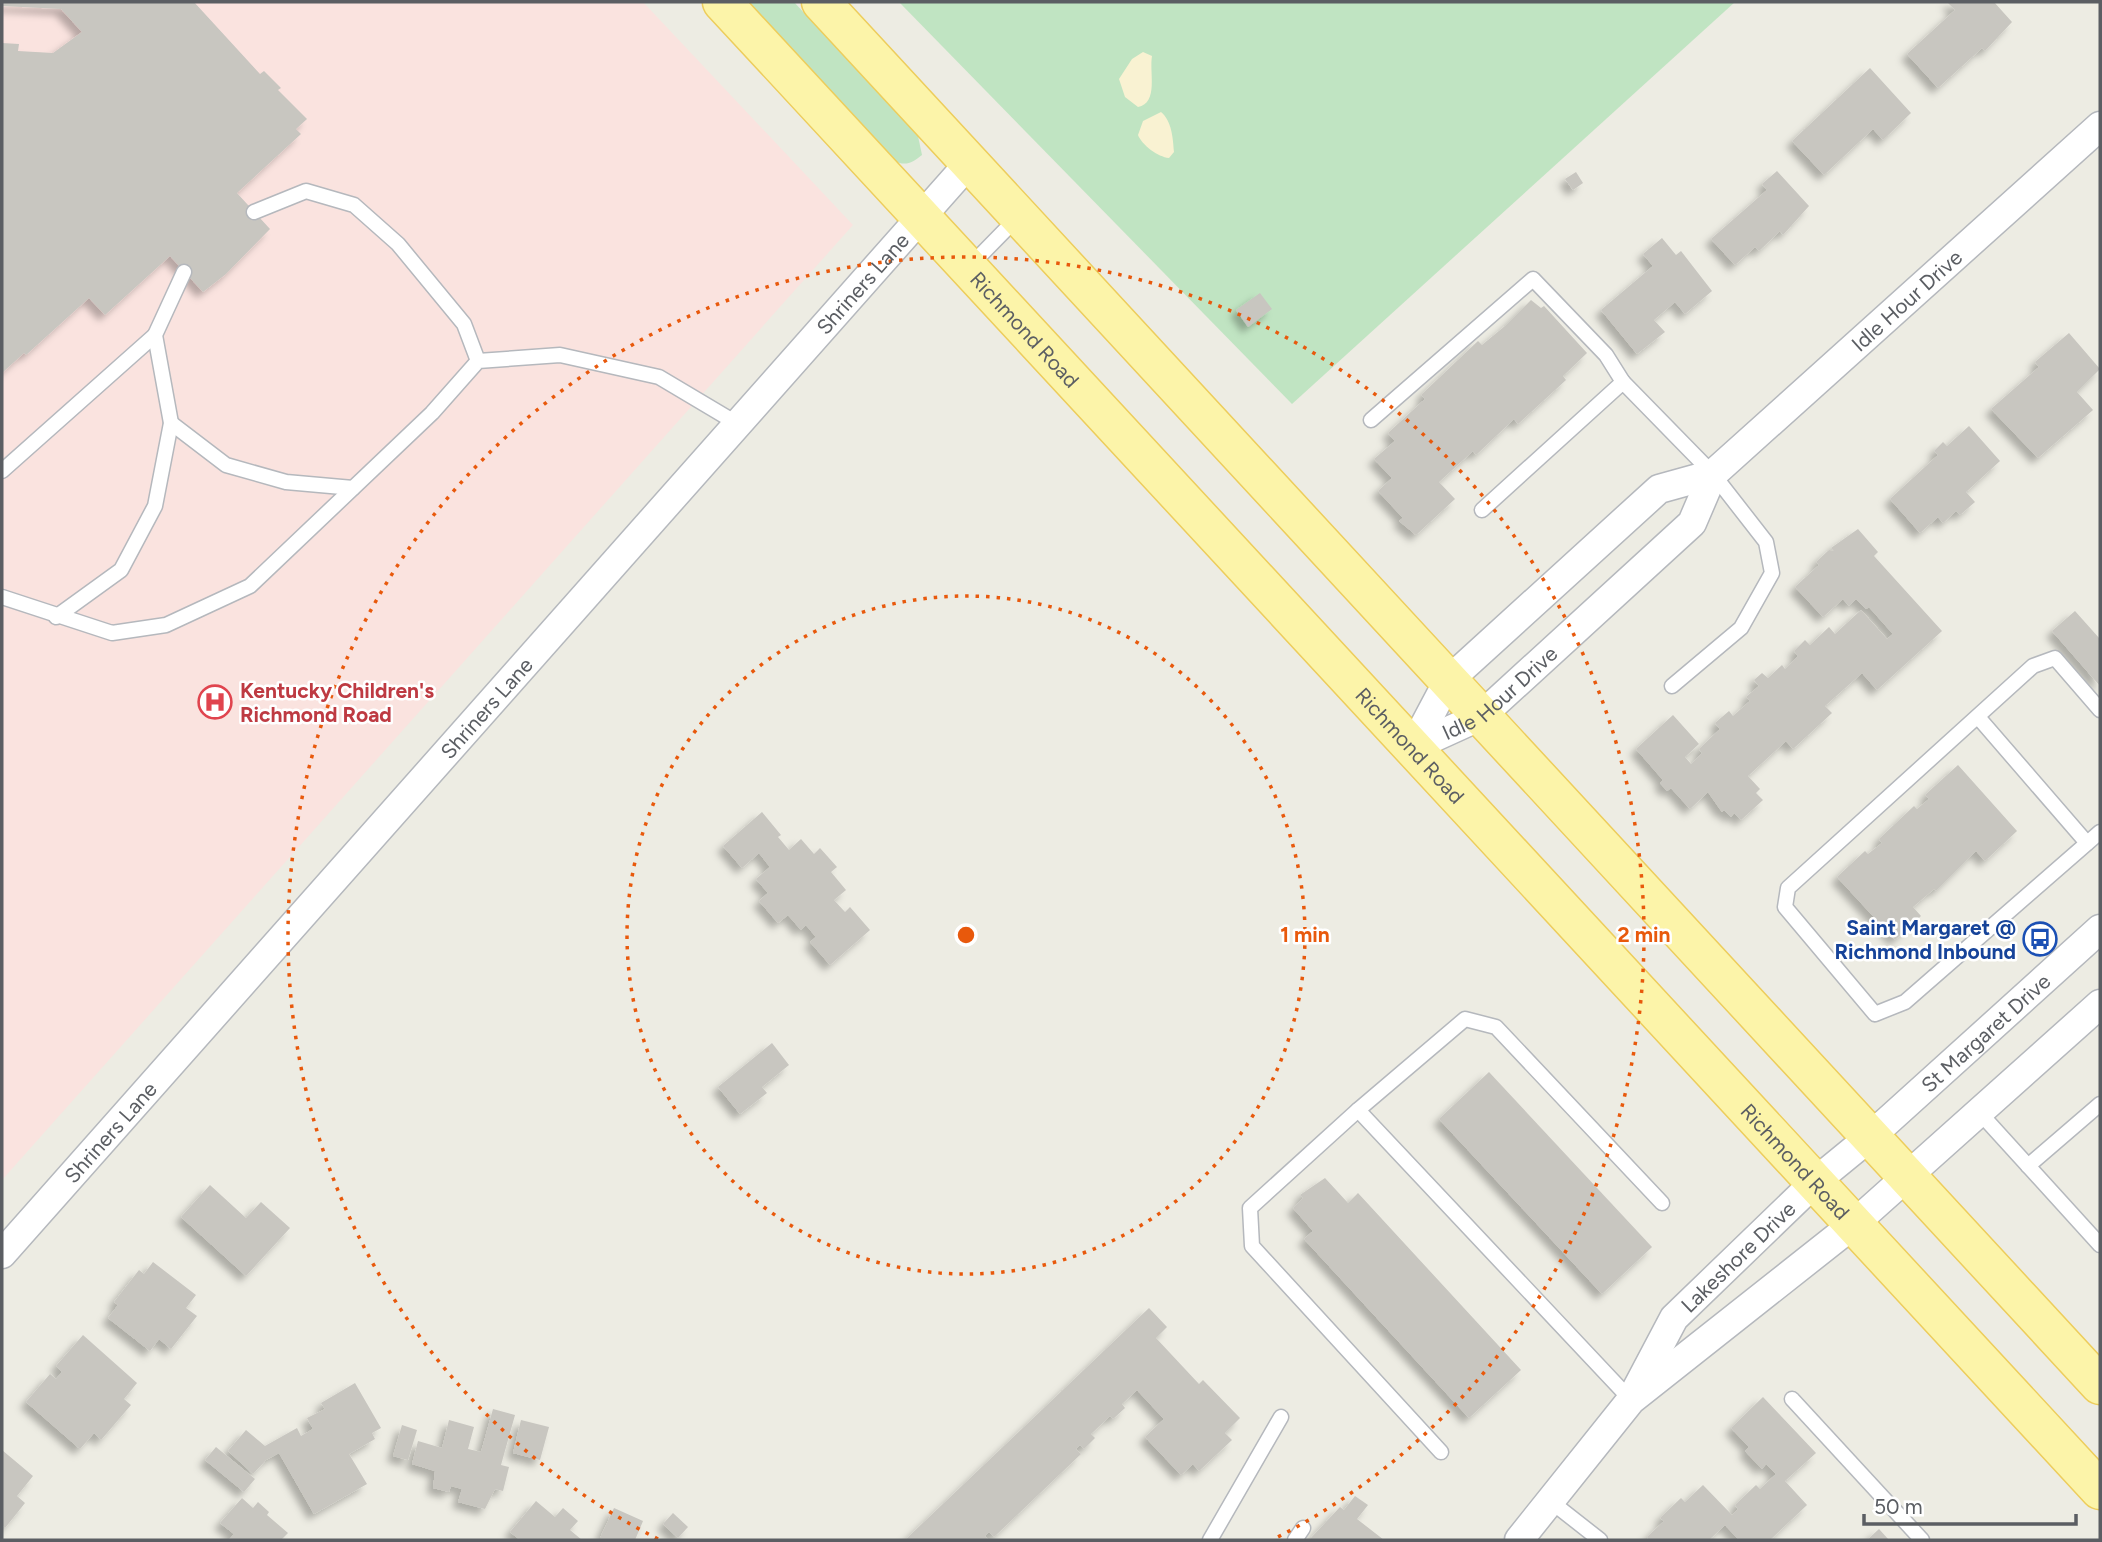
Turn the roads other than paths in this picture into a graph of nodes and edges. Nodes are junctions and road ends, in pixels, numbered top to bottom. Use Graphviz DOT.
graph roads {
  1 [pos="722,2"];
  2 [pos="821,2"];
  3 [pos="2100,125"];
  4 [pos="969,163"];
  5 [pos="254,212"];
  6 [pos="921,215"];
  7 [pos="1018,216"];
  8 [pos="969,267"];
  9 [pos="184,272"];
  10 [pos="155,335"];
  11 [pos="478,361"];
  12 [pos="1622,382"];
  13 [pos="1371,420"];
  14 [pos="170,423"];
  15 [pos="738,424"];
  16 [pos="2,471"];
  17 [pos="1713,474"];
  18 [pos="353,488"];
  19 [pos="1482,510"];
  20 [pos="2,597"];
  21 [pos="56,617"];
  22 [pos="1448,681"];
  23 [pos="1672,687"];
  24 [pos="2100,710"];
  25 [pos="1481,716"];
  26 [pos="1978,717"];
  27 [pos="1413,747"];
  28 [pos="2100,832"];
  29 [pos="2087,843"];
  30 [pos="2100,929"];
  31 [pos="2100,1004"];
  32 [pos="2100,1104"];
  33 [pos="1359,1110"];
  34 [pos="1980,1113"];
  35 [pos="1871,1136"];
  36 [pos="2028,1167"];
  37 [pos="1909,1177"];
  38 [pos="1815,1181"];
  39 [pos="1662,1203"];
  40 [pos="1855,1223"];
  41 [pos="2100,1245"];
  42 [pos="2,1254"];
  43 [pos="2100,1385"];
  44 [pos="1792,1399"];
  45 [pos="1631,1400"];
  46 [pos="1281,1417"];
  47 [pos="1441,1452"];
  48 [pos="2100,1490"];
  49 [pos="1549,1500"];
  50 [pos="1210,1540"];
  51 [pos="1519,1540"];
  52 [pos="1600,1540"];
  53 [pos="1922,1540"];
  1 -- 6 [label="main road, Richmond Road"];
  2 -- 4 [label="main road"];
  3 -- 17 [label="street, Idle Hour Drive"];
  4 -- 6 [label="street, Shriners Lane"];
  4 -- 7 [label="main road"];
  5 -- 11 [label="lane"];
  6 -- 8 [label="main road, Richmond Road"];
  6 -- 15 [label="street, Shriners Lane"];
  7 -- 8 [label="lane"];
  7 -- 22 [label="main road"];
  8 -- 27 [label="main road, Richmond Road"];
  9 -- 10 [label="lane"];
  10 -- 14 [label="lane"];
  10 -- 16 [label="lane"];
  11 -- 15 [label="lane"];
  11 -- 18 [label="lane"];
  12 -- 13 [label="lane"];
  12 -- 17 [label="lane"];
  12 -- 19 [label="lane"];
  14 -- 18 [label="lane"];
  14 -- 21 [label="lane"];
  15 -- 42 [label="street, Shriners Lane"];
  17 -- 22 [label="street, Idle Hour Drive"];
  17 -- 23 [label="lane"];
  17 -- 25 [label="street, Idle Hour Drive"];
  18 -- 21 [label="lane"];
  20 -- 21 [label="lane"];
  22 -- 25 [label="main road"];
  22 -- 27 [label="street, Idle Hour Drive"];
  24 -- 26 [label="lane"];
  25 -- 27 [label="street, Idle Hour Drive"];
  25 -- 35 [label="main road"];
  26 -- 29 [label="lane"];
  26 -- 29 [label="lane"];
  27 -- 38 [label="main road, Richmond Road"];
  28 -- 29 [label="lane"];
  30 -- 35 [label="street, St Margaret Drive"];
  31 -- 34 [label="street"];
  32 -- 36 [label="lane"];
  33 -- 39 [label="lane"];
  33 -- 45 [label="lane"];
  33 -- 47 [label="lane"];
  34 -- 36 [label="lane"];
  34 -- 37 [label="street"];
  35 -- 37 [label="main road"];
  35 -- 38 [label="street, Lakeshore Drive"];
  36 -- 41 [label="lane"];
  37 -- 40 [label="street, Lakeshore Drive"];
  37 -- 43 [label="main road"];
  38 -- 40 [label="main road, Richmond Road"];
  38 -- 45 [label="street, Lakeshore Drive"];
  40 -- 45 [label="street, Lakeshore Drive"];
  40 -- 48 [label="main road, Richmond Road"];
  44 -- 53 [label="lane"];
  45 -- 49 [label="street, Lakeshore Drive"];
  46 -- 50 [label="lane"];
  49 -- 51 [label="street, Lakeshore Drive"];
  49 -- 52 [label="lane"];
}
